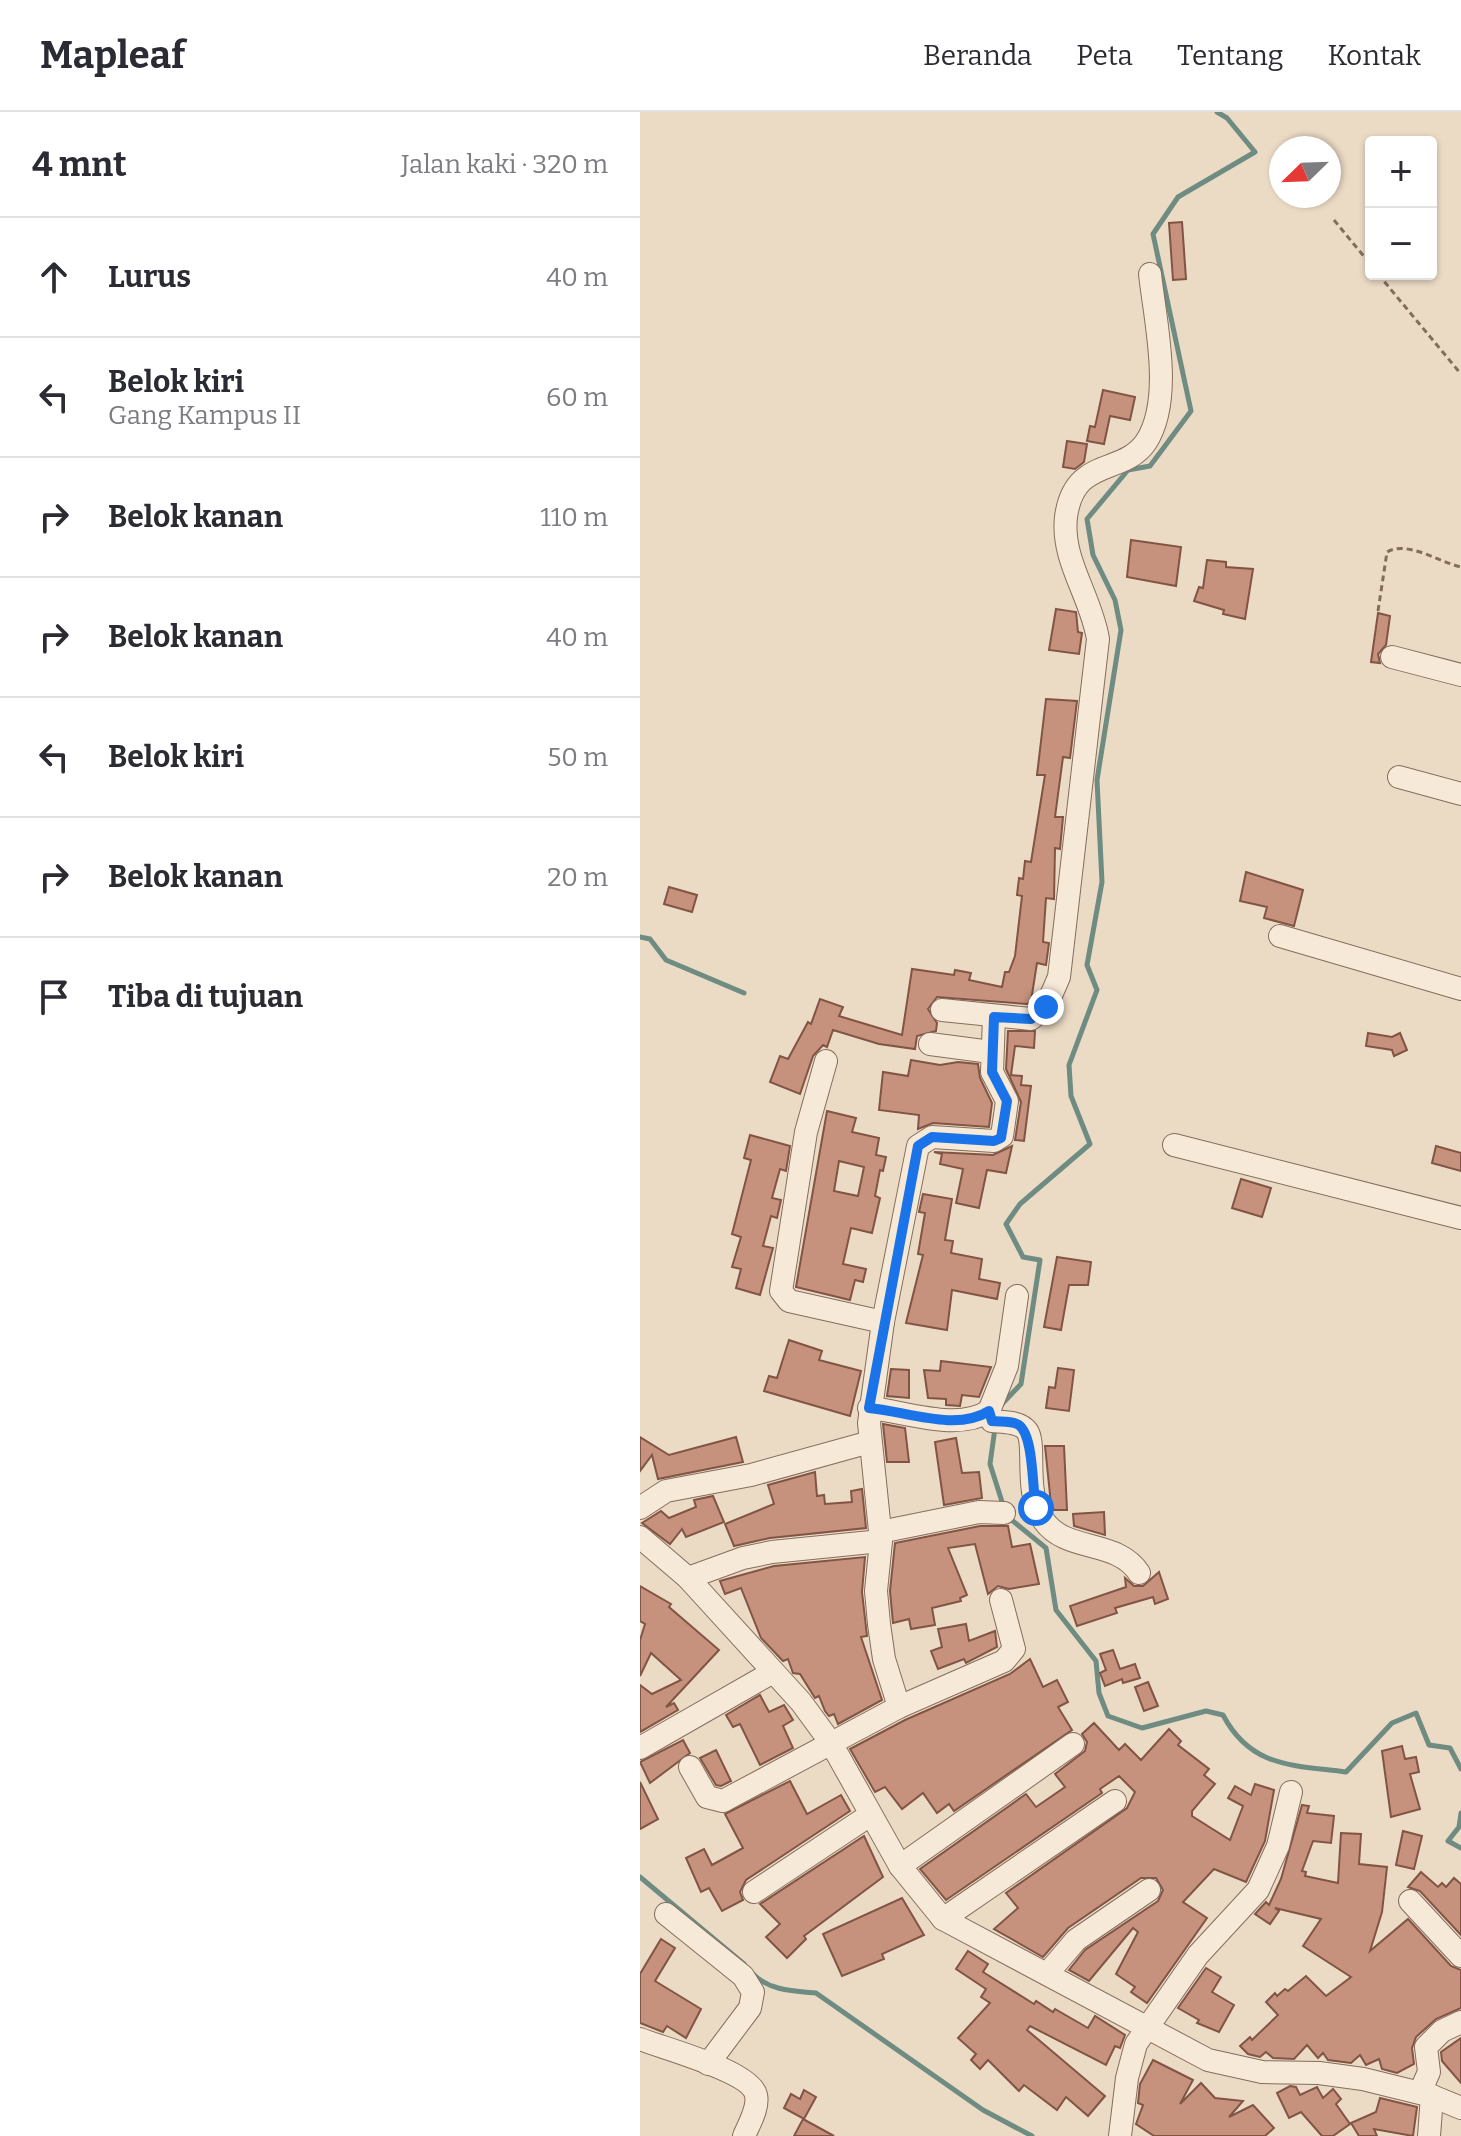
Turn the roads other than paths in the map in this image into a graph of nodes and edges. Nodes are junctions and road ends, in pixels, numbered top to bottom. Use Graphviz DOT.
graph roads {
  1 [pos="1150,274"];
  2 [pos="1392,657"];
  3 [pos="1461,675"];
  4 [pos="1399,777"];
  5 [pos="1461,794"];
  6 [pos="1280,936"];
  7 [pos="1461,989"];
  8 [pos="942,1010"];
  9 [pos="994,1017"];
  10 [pos="930,1044"];
  11 [pos="991,1052"];
  12 [pos="826,1061"];
  13 [pos="1174,1145"];
  14 [pos="1461,1218"];
  15 [pos="1017,1296"];
  16 [pos="883,1322"];
  17 [pos="869,1408"];
  18 [pos="990,1416"];
  19 [pos="870,1442"];
  20 [pos="640,1508"];
  21 [pos="1004,1513"];
  22 [pos="880,1536"];
  23 [pos="640,1537"];
  24 [pos="1139,1573"];
  25 [pos="688,1578"];
  26 [pos="1001,1600"];
  27 [pos="773,1672"];
  28 [pos="899,1707"];
  29 [pos="831,1743"];
  30 [pos="1073,1744"];
  31 [pos="640,1748"];
  32 [pos="690,1767"];
  33 [pos="1291,1792"];
  34 [pos="1115,1801"];
  35 [pos="870,1815"];
  36 [pos="900,1866"];
  37 [pos="1149,1890"];
  38 [pos="754,1892"];
  39 [pos="1410,1901"];
  40 [pos="666,1914"];
  41 [pos="943,1919"];
  42 [pos="1461,1956"];
  43 [pos="1047,1974"];
  44 [pos="1461,2022"];
  45 [pos="1148,2026"];
  46 [pos="640,2039"];
  47 [pos="708,2064"];
  48 [pos="1426,2094"];
  49 [pos="1461,2108"];
  50 [pos="744,2136"];
  51 [pos="1120,2136"];
  52 [pos="1429,2136"];
  1 -- 9 [label="street"];
  2 -- 3 [label="street"];
  4 -- 5 [label="street"];
  6 -- 7 [label="street"];
  8 -- 9 [label="street"];
  9 -- 11 [label="street"];
  10 -- 11 [label="street"];
  11 -- 16 [label="street"];
  12 -- 16 [label="street"];
  13 -- 14 [label="street"];
  15 -- 18 [label="street"];
  16 -- 17 [label="street"];
  17 -- 18 [label="street"];
  17 -- 19 [label="street"];
  18 -- 24 [label="street"];
  19 -- 20 [label="street"];
  19 -- 22 [label="street"];
  21 -- 22 [label="street"];
  22 -- 25 [label="street"];
  22 -- 28 [label="street"];
  23 -- 25 [label="street"];
  25 -- 27 [label="street"];
  26 -- 28 [label="street"];
  27 -- 29 [label="street"];
  27 -- 31 [label="street"];
  28 -- 29 [label="street"];
  29 -- 32 [label="street"];
  29 -- 35 [label="street"];
  30 -- 36 [label="street"];
  33 -- 45 [label="street"];
  34 -- 41 [label="street"];
  35 -- 36 [label="street"];
  35 -- 38 [label="street"];
  36 -- 41 [label="street"];
  37 -- 43 [label="street"];
  39 -- 42 [label="street"];
  40 -- 47 [label="street"];
  41 -- 43 [label="street"];
  43 -- 45 [label="street"];
  44 -- 48 [label="street"];
  45 -- 48 [label="street"];
  45 -- 51 [label="street"];
  46 -- 47 [label="street"];
  47 -- 50 [label="street"];
  48 -- 49 [label="street"];
  48 -- 52 [label="street"];
}
